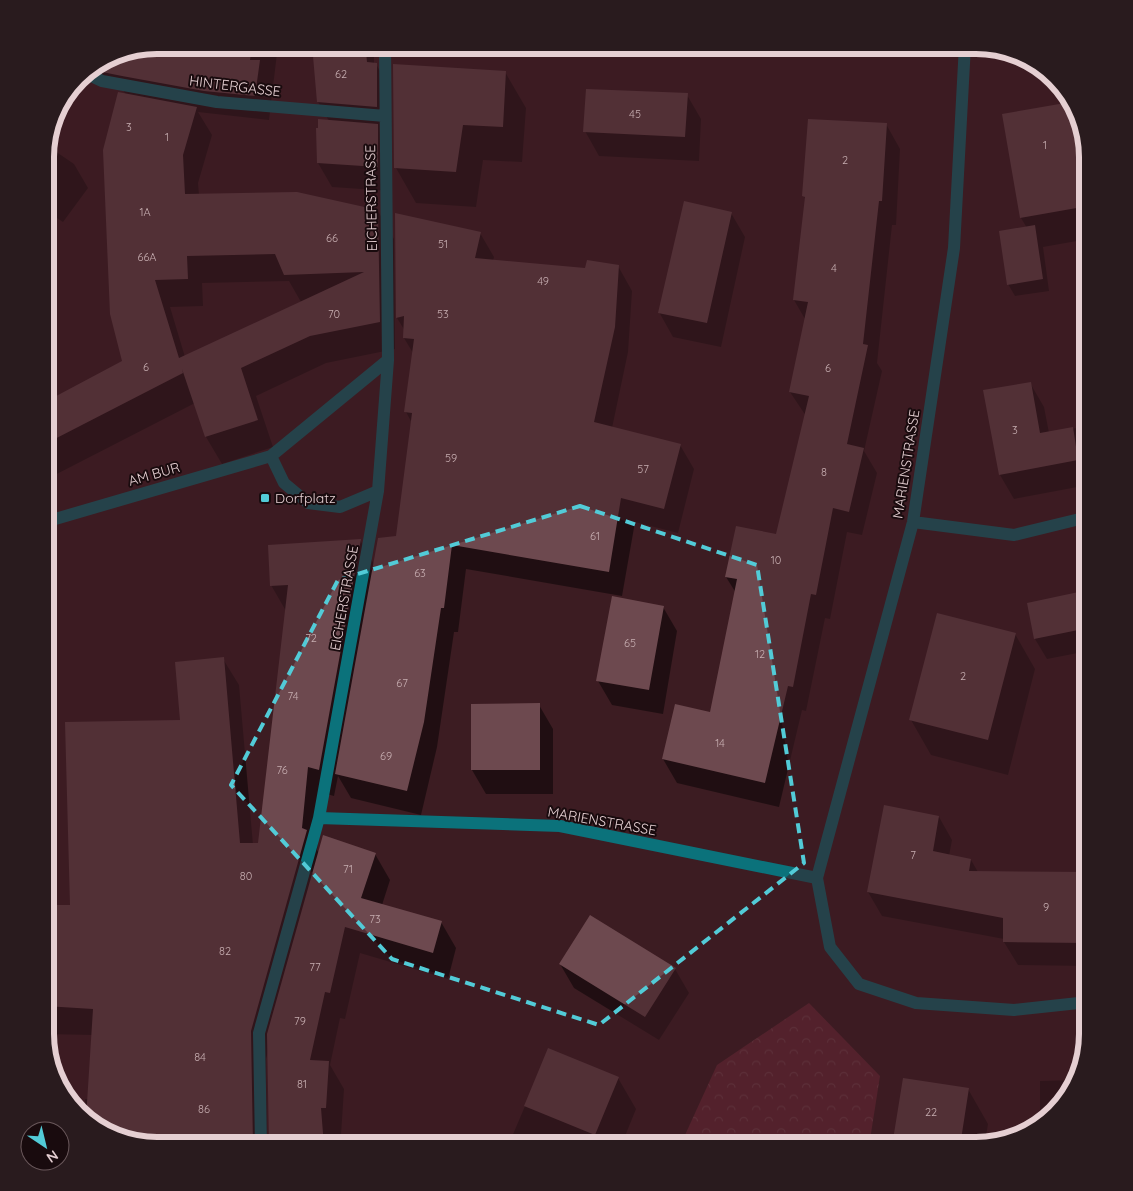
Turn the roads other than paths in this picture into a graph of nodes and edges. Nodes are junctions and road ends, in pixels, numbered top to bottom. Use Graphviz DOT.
graph roads {
  1 [pos="385,54"];
  2 [pos="965,54"];
  3 [pos="93,76"];
  4 [pos="385,116"];
  5 [pos="388,360"];
  6 [pos="271,456"];
  7 [pos="378,491"];
  8 [pos="54,519"];
  9 [pos="1079,520"];
  10 [pos="913,522"];
  11 [pos="319,818"];
  12 [pos="817,878"];
  13 [pos="1079,1003"];
  14 [pos="261,1137"];
  1 -- 4 [label="street, EICHERSTRASSE"];
  2 -- 10 [label="street, MARIENSTRASSE"];
  3 -- 4 [label="street, HINTERGASSE"];
  4 -- 5 [label="street, EICHERSTRASSE"];
  5 -- 6 [label="street, AM BUR"];
  5 -- 7 [label="street, EICHERSTRASSE"];
  6 -- 7 [label="street"];
  6 -- 8 [label="street, AM BUR"];
  7 -- 11 [label="street, EICHERSTRASSE"];
  9 -- 10 [label="street"];
  10 -- 12 [label="street, MARIENSTRASSE"];
  11 -- 12 [label="street, MARIENSTRASSE"];
  11 -- 14 [label="street, EICHERSTRASSE"];
  12 -- 13 [label="street, MARIENSTRASSE"];
}
